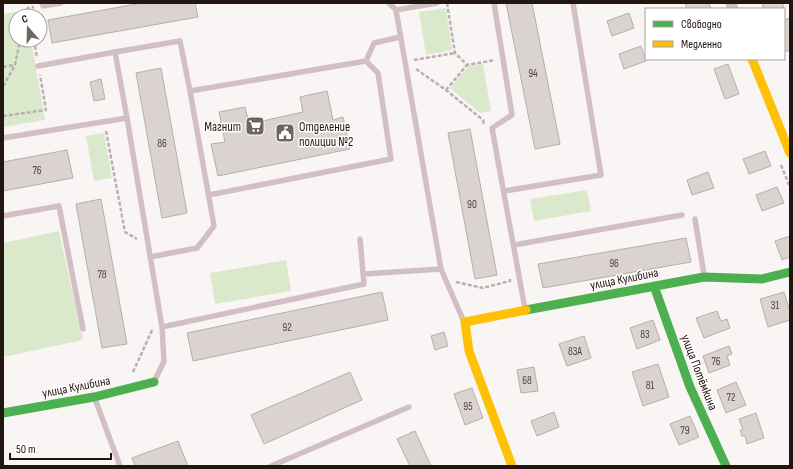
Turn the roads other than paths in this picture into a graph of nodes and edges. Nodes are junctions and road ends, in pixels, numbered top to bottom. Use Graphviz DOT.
graph roads {
  1 [pos="42,3"];
  2 [pos="61,3"];
  3 [pos="388,3"];
  4 [pos="437,3"];
  5 [pos="494,3"];
  6 [pos="572,3"];
  7 [pos="396,10"];
  8 [pos="400,37"];
  9 [pos="115,52"];
  10 [pos="752,60"];
  11 [pos="366,61"];
  12 [pos="38,66"];
  13 [pos="190,91"];
  14 [pos="127,118"];
  15 [pos="3,138"];
  16 [pos="790,153"];
  17 [pos="504,191"];
  18 [pos="209,195"];
  19 [pos="682,215"];
  20 [pos="3,216"];
  21 [pos="695,219"];
  22 [pos="360,239"];
  23 [pos="514,245"];
  24 [pos="150,257"];
  25 [pos="441,269"];
  26 [pos="790,272"];
  27 [pos="364,274"];
  28 [pos="704,277"];
  29 [pos="654,286"];
  30 [pos="525,311"];
  31 [pos="464,322"];
  32 [pos="162,327"];
  33 [pos="83,330"];
  34 [pos="154,382"];
  35 [pos="94,397"];
  36 [pos="409,407"];
  37 [pos="3,413"];
  38 [pos="120,466"];
  39 [pos="271,466"];
  40 [pos="512,466"];
  41 [pos="726,466"];
  1 -- 2 [label="lane"];
  3 -- 7 [label="lane"];
  4 -- 7 [label="lane"];
  5 -- 17 [label="lane"];
  6 -- 17 [label="lane"];
  7 -- 8 [label="lane"];
  8 -- 11 [label="lane"];
  8 -- 25 [label="lane"];
  9 -- 12 [label="lane"];
  9 -- 13 [label="lane"];
  9 -- 14 [label="lane"];
  10 -- 16 [label="street"];
  11 -- 13 [label="lane"];
  11 -- 18 [label="lane"];
  13 -- 18 [label="lane"];
  14 -- 15 [label="lane"];
  14 -- 24 [label="lane"];
  17 -- 23 [label="lane"];
  18 -- 24 [label="lane"];
  19 -- 23 [label="lane"];
  20 -- 33 [label="lane"];
  21 -- 28 [label="lane"];
  22 -- 27 [label="lane"];
  23 -- 30 [label="lane"];
  24 -- 32 [label="lane"];
  25 -- 27 [label="lane"];
  25 -- 31 [label="lane"];
  26 -- 28 [label="street, улица Кулибина"];
  27 -- 32 [label="lane"];
  28 -- 29 [label="street, улица Кулибина"];
  29 -- 30 [label="street, улица Кулибина"];
  29 -- 41 [label="street, улица Потёмкина"];
  30 -- 31 [label="street, улица Кулибина"];
  31 -- 40 [label="street"];
  32 -- 34 [label="lane"];
  34 -- 35 [label="street, улица Кулибина"];
  35 -- 37 [label="street, улица Кулибина"];
  35 -- 38 [label="lane"];
  36 -- 39 [label="lane"];
}
